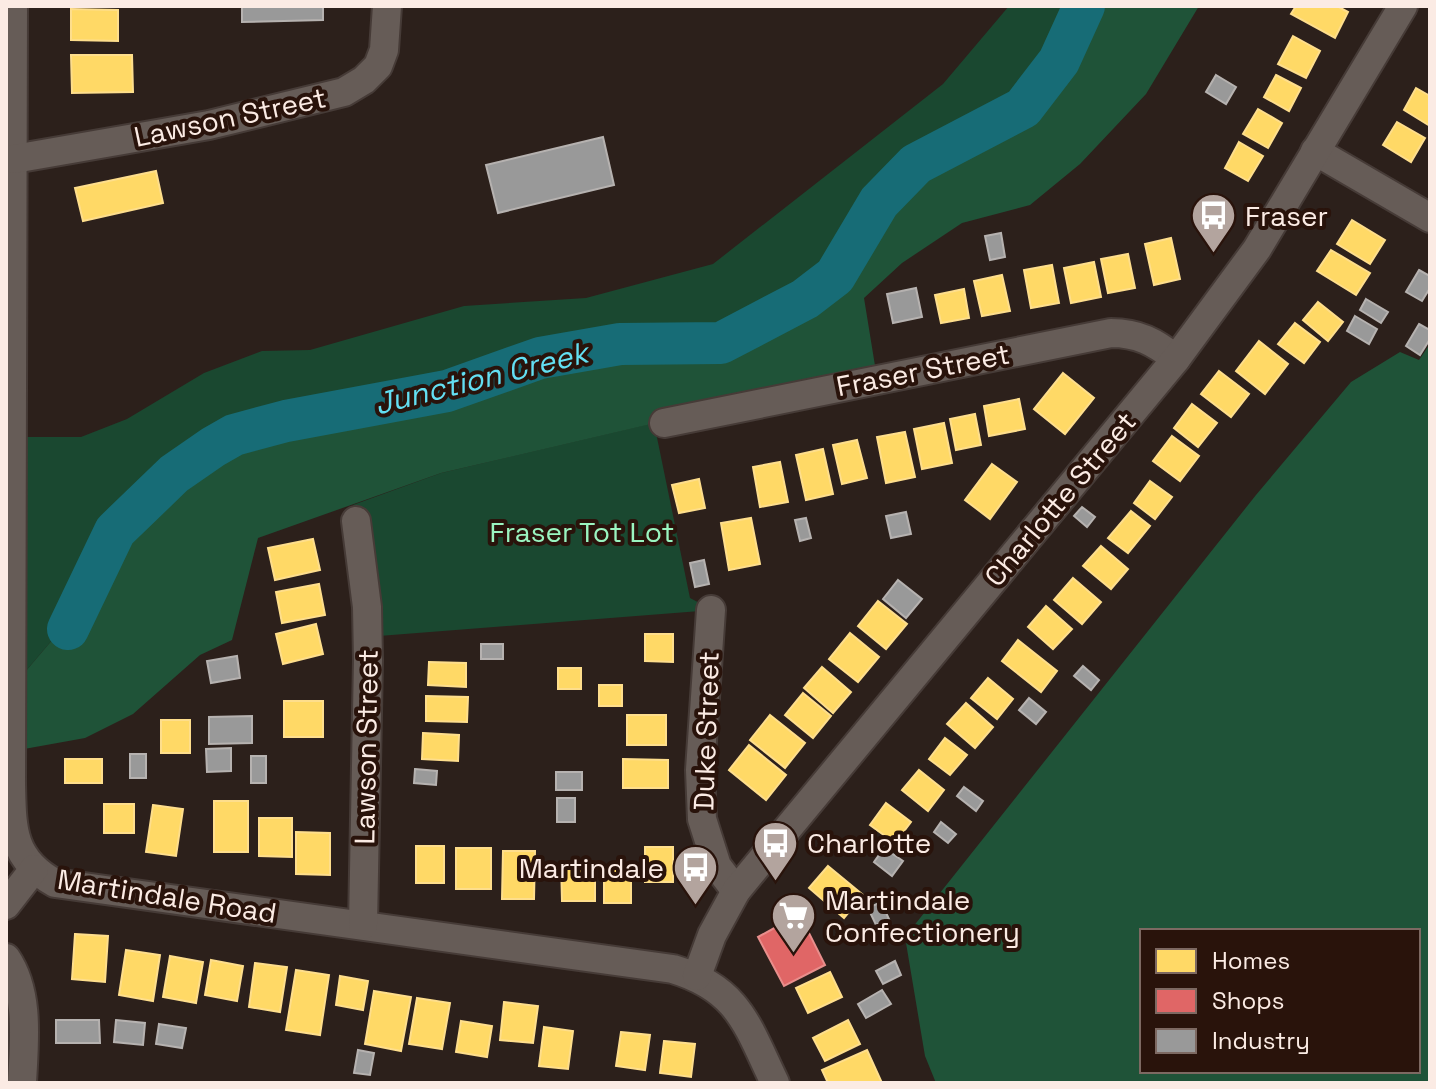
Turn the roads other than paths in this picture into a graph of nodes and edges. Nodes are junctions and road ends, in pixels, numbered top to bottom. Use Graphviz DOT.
graph roads {
  1 [pos="13,6"];
  2 [pos="387,6"];
  3 [pos="1403,6"];
  4 [pos="1315,151"];
  5 [pos="14,159"];
  6 [pos="1430,218"];
  7 [pos="1176,359"];
  8 [pos="664,423"];
  9 [pos="356,521"];
  10 [pos="711,610"];
  11 [pos="34,869"];
  12 [pos="736,891"];
  13 [pos="6,905"];
  14 [pos="363,925"];
  15 [pos="6,958"];
  16 [pos="697,976"];
  17 [pos="22,1083"];
  18 [pos="775,1083"];
  1 -- 5 [label="street, Martindale Road"];
  2 -- 5 [label="street, Lawson Street"];
  3 -- 4 [label="street, Charlotte Street"];
  4 -- 6 [label="street"];
  4 -- 7 [label="street, Charlotte Street"];
  5 -- 11 [label="street, Martindale Road"];
  7 -- 8 [label="street, Fraser Street"];
  7 -- 12 [label="street, Charlotte Street"];
  9 -- 14 [label="street, Lawson Street"];
  10 -- 12 [label="street, Duke Street"];
  11 -- 13 [label="street"];
  11 -- 14 [label="street, Martindale Road"];
  12 -- 16 [label="street, Charlotte Street"];
  14 -- 16 [label="street, Martindale Road"];
  15 -- 17 [label="street"];
  16 -- 18 [label="street, Martindale Road"];
}
